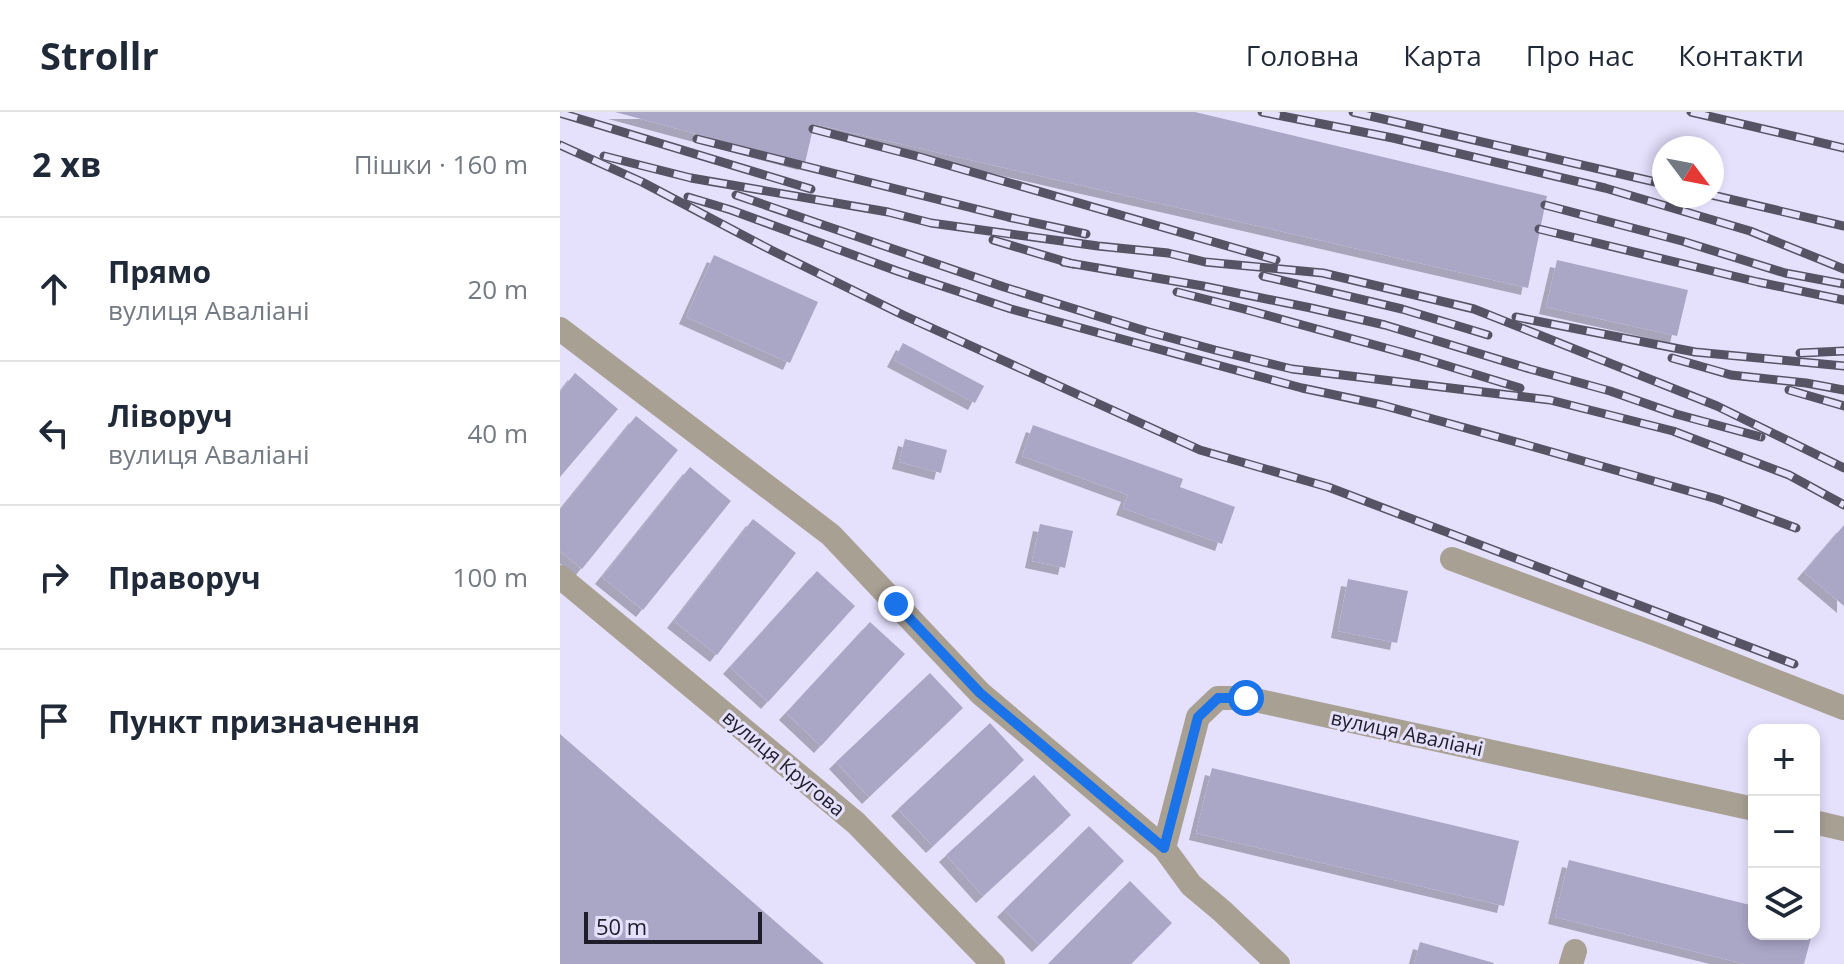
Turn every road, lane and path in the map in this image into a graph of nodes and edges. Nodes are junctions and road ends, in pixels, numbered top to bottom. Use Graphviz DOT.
graph roads {
  1 [pos="560,329"];
  2 [pos="1452,559"];
  3 [pos="560,577"];
  4 [pos="1844,708"];
  5 [pos="1748,808"];
  6 [pos="1820,823"];
  7 [pos="1844,829"];
  8 [pos="1164,848"];
  9 [pos="993,964"];
  10 [pos="1278,964"];
  1 -- 8 [label="street"];
  2 -- 4 [label="street"];
  3 -- 9 [label="street, вулиця Кругова"];
  5 -- 8 [label="street, вулиця Аваліані"];
  6 -- 7 [label="street"];
  8 -- 10 [label="street"];
}
